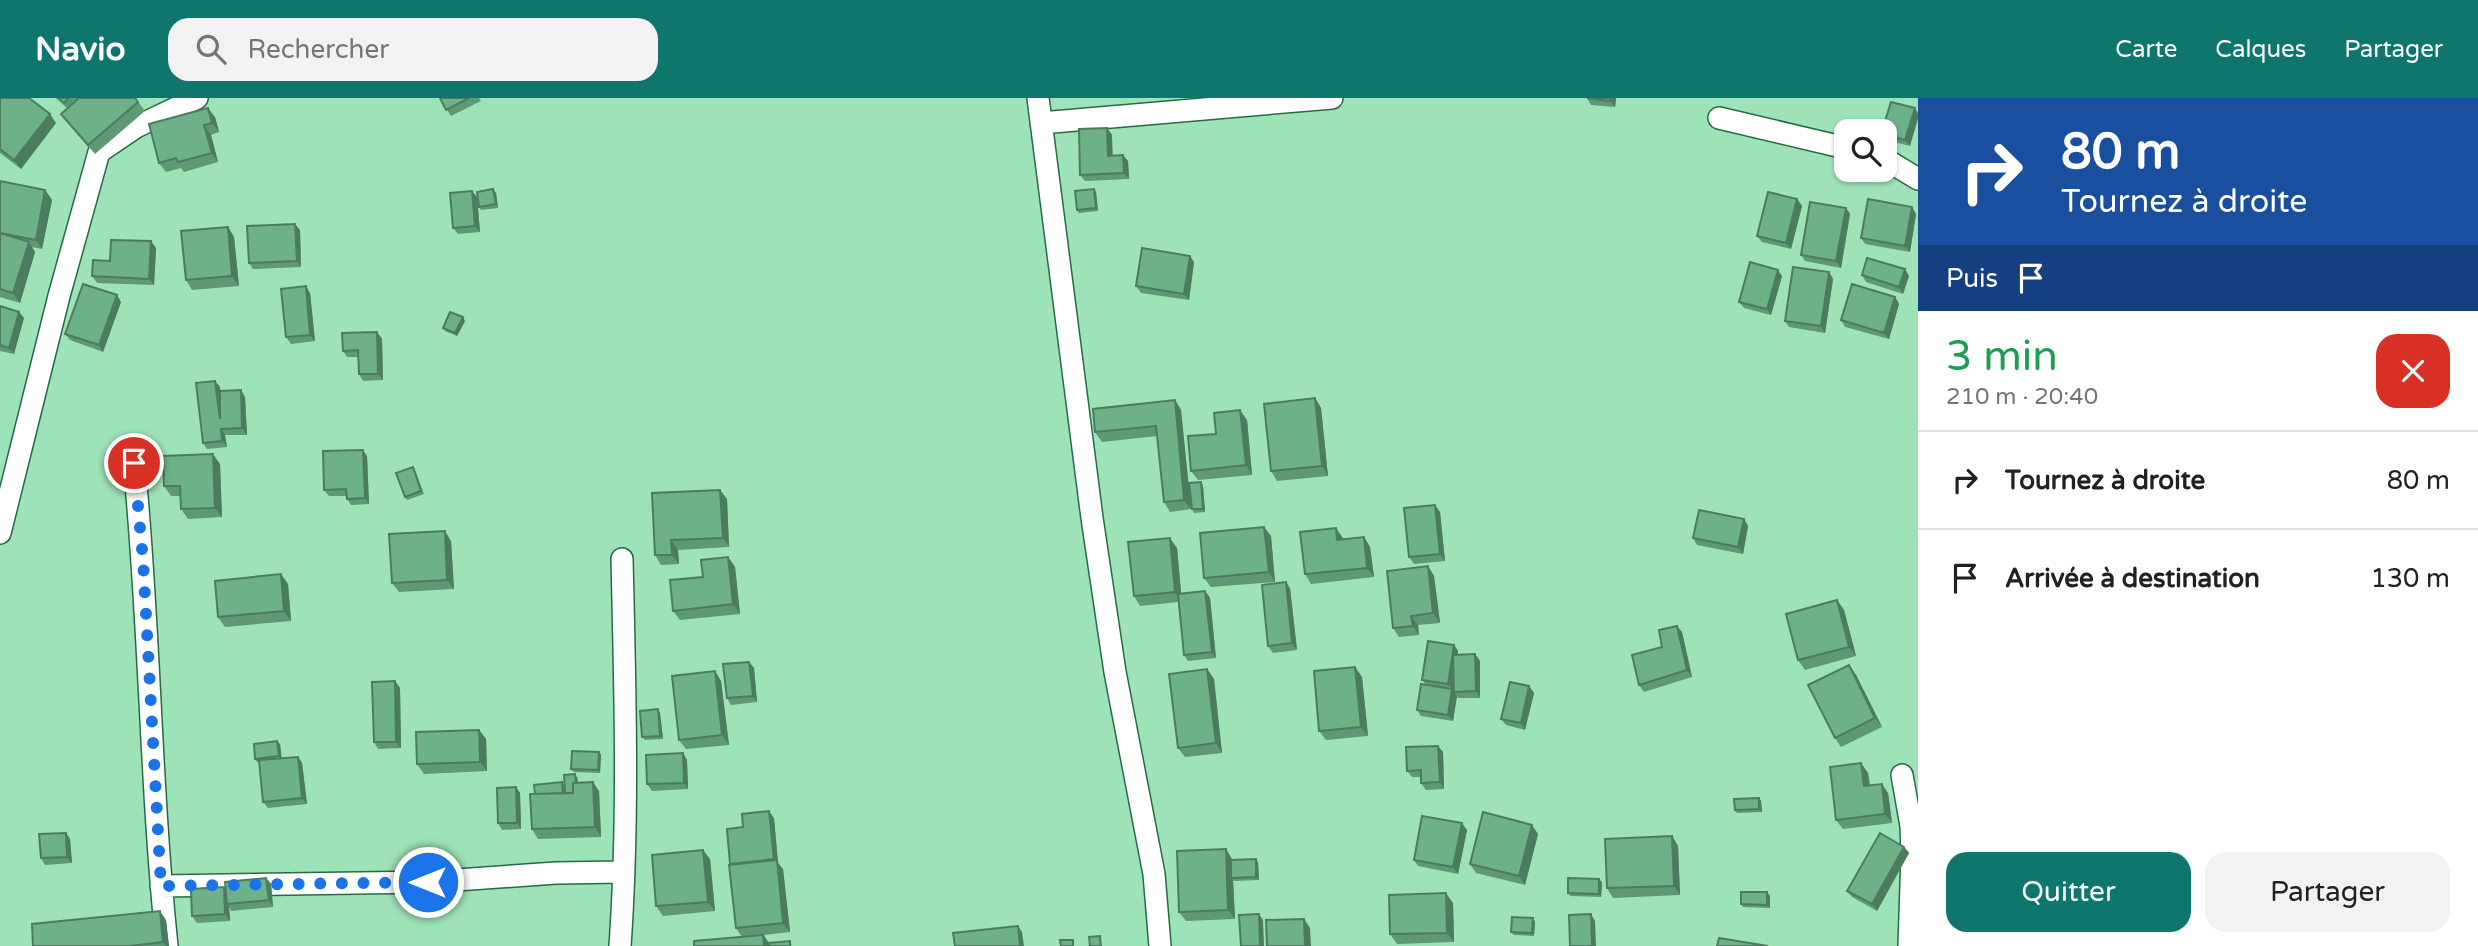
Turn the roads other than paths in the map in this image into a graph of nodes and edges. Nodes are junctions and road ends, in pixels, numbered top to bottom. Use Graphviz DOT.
graph roads {
  1 [pos="197,98"];
  2 [pos="1038,98"];
  3 [pos="1332,98"];
  4 [pos="1719,118"];
  5 [pos="1041,122"];
  6 [pos="1834,145"];
  7 [pos="1897,166"];
  8 [pos="1918,179"];
  9 [pos="134,463"];
  10 [pos="0,533"];
  11 [pos="622,559"];
  12 [pos="1902,775"];
  13 [pos="624,872"];
  14 [pos="161,886"];
  15 [pos="167,946"];
  16 [pos="620,946"];
  17 [pos="1160,946"];
  18 [pos="1909,946"];
  1 -- 10 [label="street"];
  2 -- 5 [label="street"];
  3 -- 5 [label="street"];
  4 -- 6 [label="street"];
  5 -- 17 [label="street"];
  7 -- 8 [label="street"];
  9 -- 14 [label="street"];
  11 -- 13 [label="street"];
  12 -- 18 [label="street"];
  13 -- 14 [label="street"];
  13 -- 16 [label="street"];
  14 -- 15 [label="street"];
}
